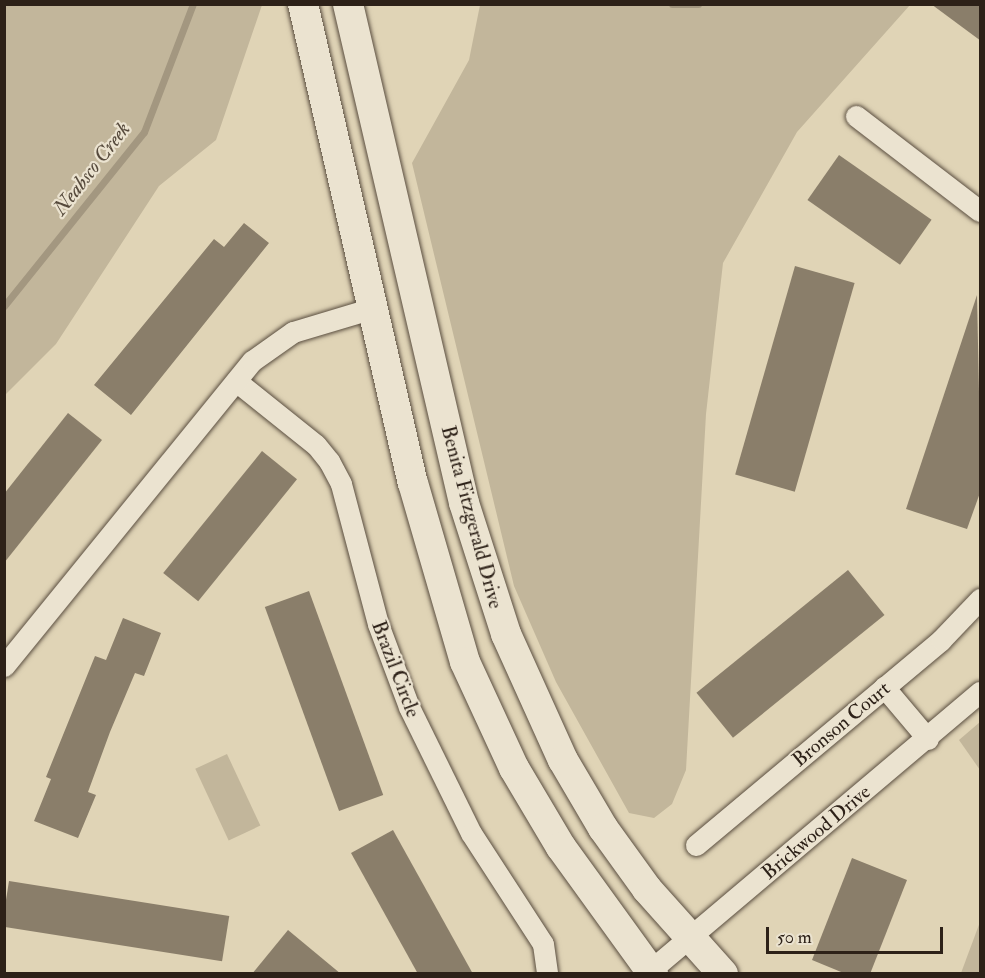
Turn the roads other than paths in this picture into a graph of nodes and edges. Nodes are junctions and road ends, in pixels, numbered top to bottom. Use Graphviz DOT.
graph roads {
  1 [pos="303,4"];
  2 [pos="348,4"];
  3 [pos="856,116"];
  4 [pos="981,211"];
  5 [pos="373,308"];
  6 [pos="236,381"];
  7 [pos="981,599"];
  8 [pos="4,666"];
  9 [pos="884,687"];
  10 [pos="981,692"];
  11 [pos="927,739"];
  12 [pos="696,845"];
  13 [pos="688,937"];
  14 [pos="650,972"];
  15 [pos="547,974"];
  16 [pos="723,974"];
  1 -- 5 [label="main road"];
  2 -- 13 [label="main road, Benita Fitzgerald Drive"];
  3 -- 4 [label="street"];
  5 -- 6 [label="street"];
  5 -- 14 [label="main road"];
  6 -- 8 [label="street"];
  6 -- 15 [label="street, Brazil Circle"];
  7 -- 9 [label="street, Bronson Court"];
  9 -- 11 [label="street"];
  9 -- 12 [label="street, Bronson Court"];
  10 -- 11 [label="street, Brickwood Drive"];
  11 -- 13 [label="street, Brickwood Drive"];
  13 -- 14 [label="street, Brickwood Drive"];
  13 -- 16 [label="main road, Benita Fitzgerald Drive"];
}
